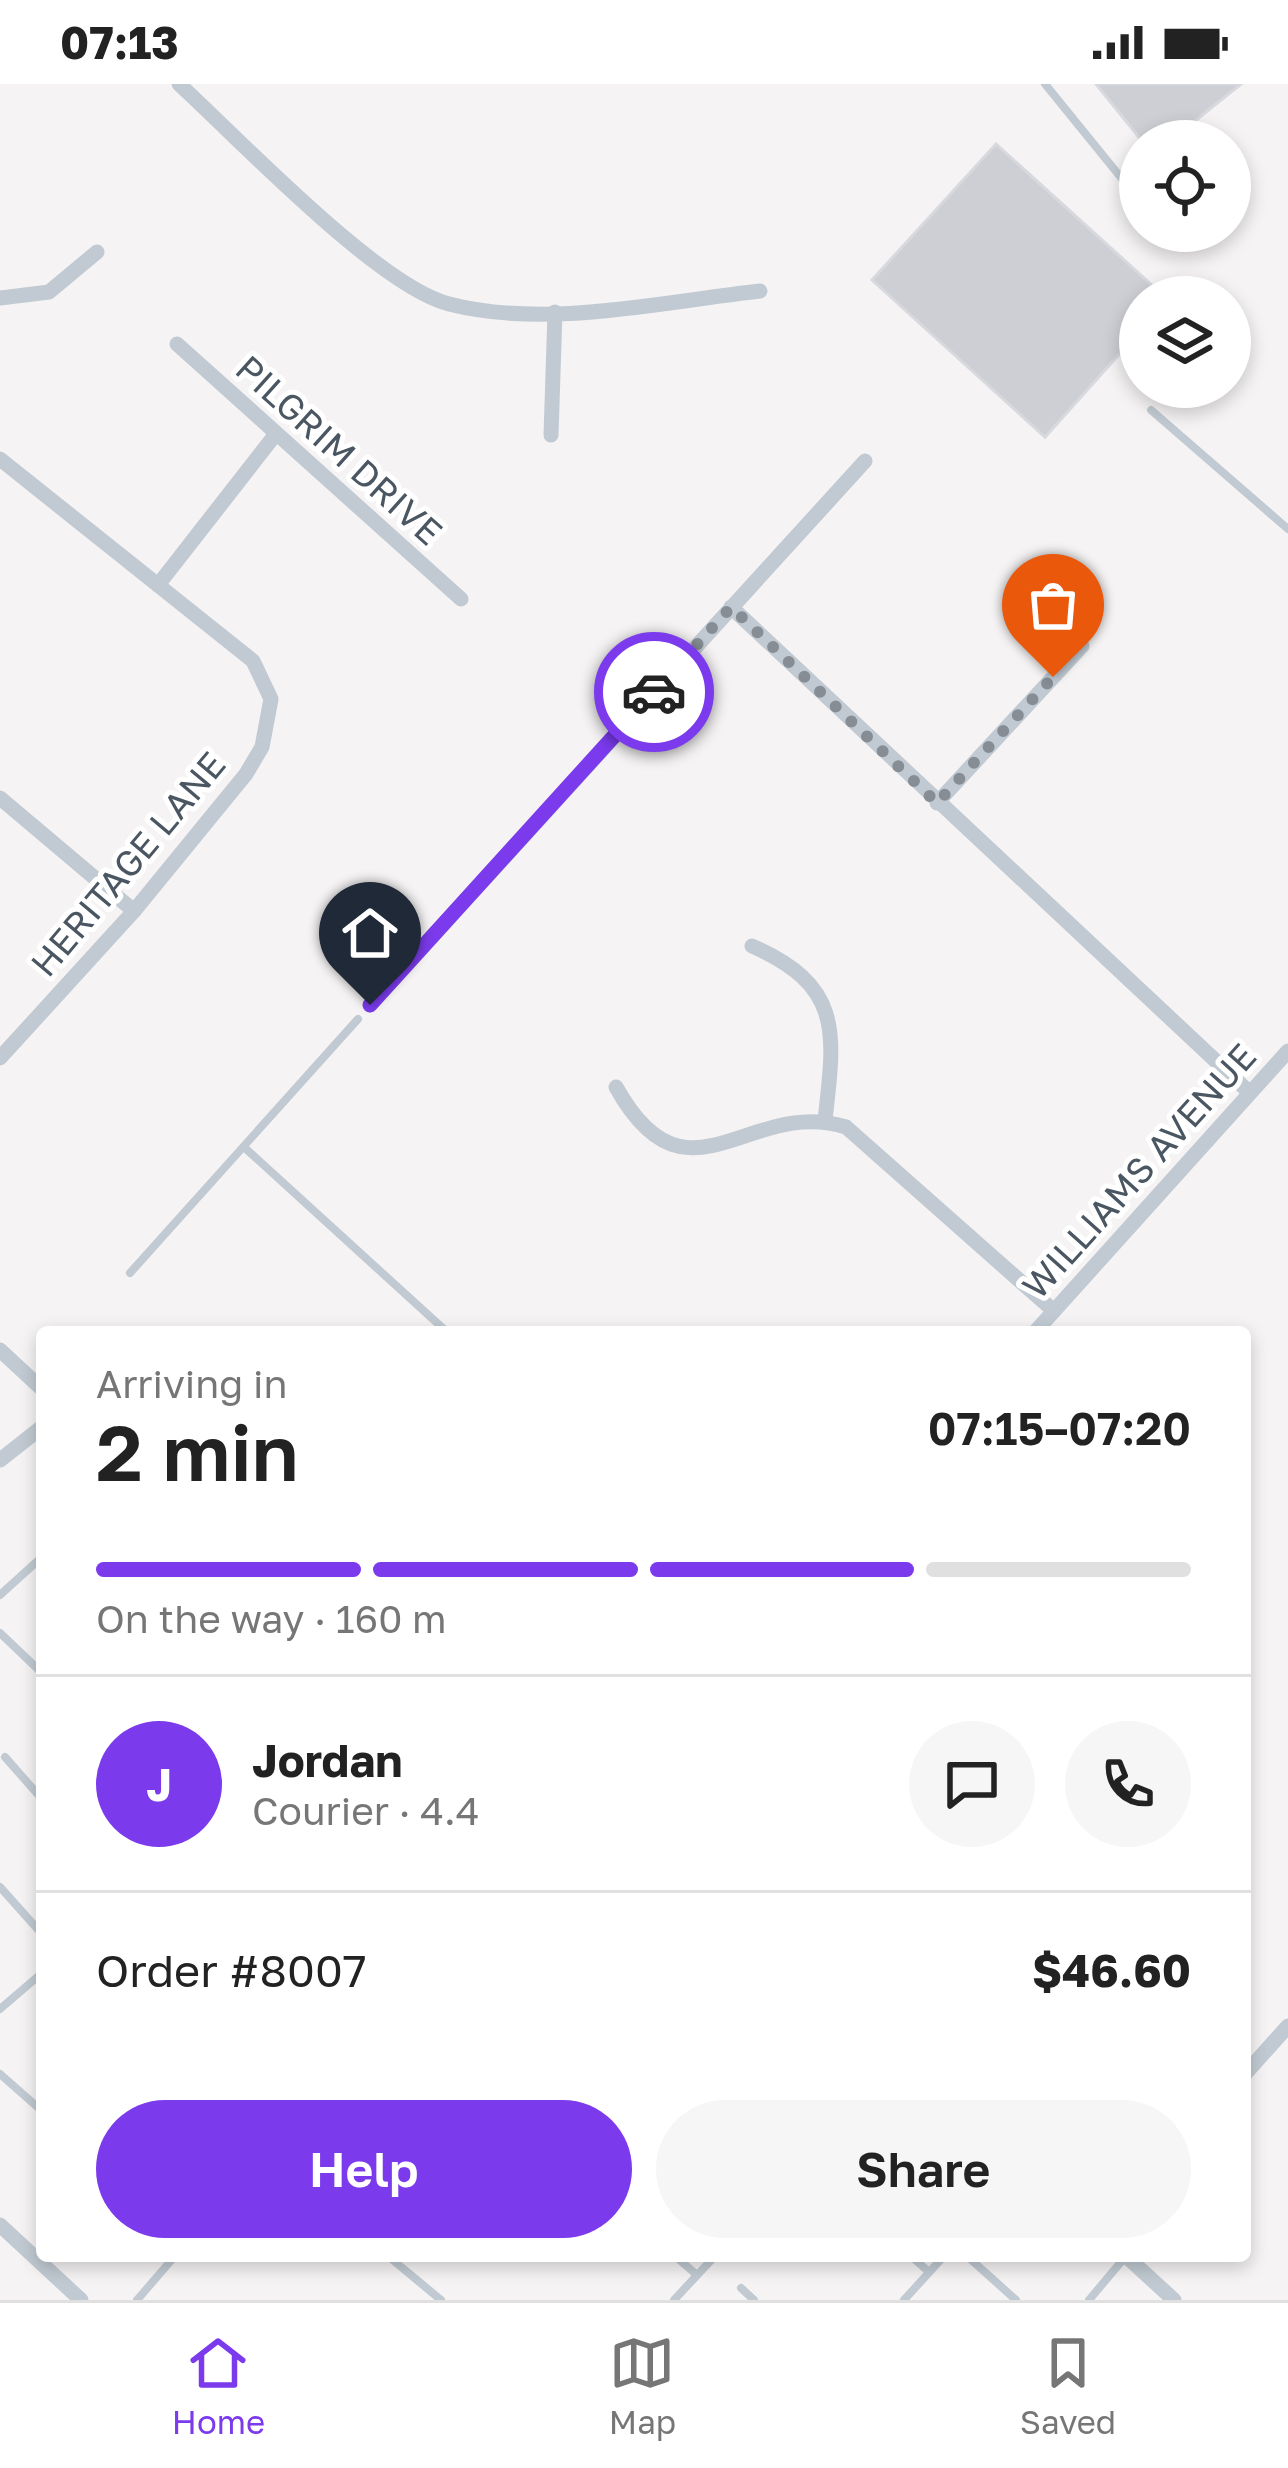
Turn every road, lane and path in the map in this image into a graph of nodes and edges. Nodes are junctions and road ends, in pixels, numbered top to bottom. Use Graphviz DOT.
graph roads {
  1 [pos="179,84"];
  2 [pos="1045,84"];
  3 [pos="1119,175"];
  4 [pos="98,253"];
  5 [pos="760,291"];
  6 [pos="0,298"];
  7 [pos="555,312"];
  8 [pos="177,344"];
  9 [pos="1150,410"];
  10 [pos="275,435"];
  11 [pos="551,435"];
  12 [pos="0,459"];
  13 [pos="866,461"];
  14 [pos="1288,529"];
  15 [pos="158,584"];
  16 [pos="461,599"];
  17 [pos="731,607"];
  18 [pos="1082,646"];
  19 [pos="0,798"];
  20 [pos="937,803"];
  21 [pos="134,911"];
  22 [pos="752,946"];
  23 [pos="370,1005"];
  24 [pos="358,1019"];
  25 [pos="1288,1051"];
  26 [pos="0,1058"];
  27 [pos="616,1088"];
  28 [pos="1249,1092"];
  29 [pos="825,1120"];
  30 [pos="244,1148"];
  31 [pos="130,1274"];
  32 [pos="1054,1311"];
  33 [pos="440,1326"];
  34 [pos="1040,1326"];
  35 [pos="0,1350"];
  36 [pos="36,1383"];
  37 [pos="36,1432"];
  38 [pos="0,1460"];
  39 [pos="36,1562"];
  40 [pos="0,1595"];
  41 [pos="0,1633"];
  42 [pos="36,1667"];
  43 [pos="5,1757"];
  44 [pos="36,1792"];
  45 [pos="0,1887"];
  46 [pos="36,1927"];
  47 [pos="36,1978"];
  48 [pos="0,2009"];
  49 [pos="1288,2026"];
  50 [pos="1251,2064"];
  51 [pos="0,2074"];
  52 [pos="36,2106"];
  53 [pos="0,2225"];
  54 [pos="36,2259"];
  55 [pos="39,2262"];
  56 [pos="170,2262"];
  57 [pos="395,2262"];
  58 [pos="682,2262"];
  59 [pos="709,2262"];
  60 [pos="918,2262"];
  61 [pos="938,2262"];
  62 [pos="974,2262"];
  63 [pos="1121,2262"];
  64 [pos="1133,2262"];
  65 [pos="929,2272"];
  66 [pos="697,2275"];
  67 [pos="741,2288"];
  68 [pos="145,2290"];
  69 [pos="80,2300"];
  70 [pos="137,2300"];
  71 [pos="156,2300"];
  72 [pos="441,2300"];
  73 [pos="674,2300"];
  74 [pos="754,2300"];
  75 [pos="904,2300"];
  76 [pos="1016,2300"];
  77 [pos="1089,2300"];
  78 [pos="1174,2300"];
  1 -- 7 [label="street"];
  2 -- 3 [label="lane"];
  4 -- 6 [label="street"];
  5 -- 7 [label="street"];
  7 -- 11 [label="street"];
  8 -- 10 [label="street, PILGRIM DRIVE"];
  9 -- 14 [label="lane"];
  10 -- 15 [label="street"];
  10 -- 16 [label="street, PILGRIM DRIVE"];
  12 -- 15 [label="street, HERITAGE LANE"];
  13 -- 17 [label="street"];
  15 -- 21 [label="street, HERITAGE LANE"];
  17 -- 20 [label="street"];
  17 -- 23 [label="street"];
  18 -- 20 [label="street"];
  19 -- 21 [label="street"];
  20 -- 28 [label="street"];
  21 -- 26 [label="street, HERITAGE LANE"];
  22 -- 29 [label="street"];
  24 -- 30 [label="lane"];
  25 -- 28 [label="street, WILLIAMS AVENUE"];
  27 -- 29 [label="street"];
  28 -- 32 [label="street, WILLIAMS AVENUE"];
  29 -- 32 [label="street"];
  30 -- 31 [label="lane"];
  30 -- 33 [label="lane"];
  32 -- 34 [label="street, WILLIAMS AVENUE"];
  35 -- 36 [label="street"];
  37 -- 38 [label="street"];
  39 -- 40 [label="lane"];
  41 -- 42 [label="lane"];
  43 -- 44 [label="lane"];
  45 -- 46 [label="lane"];
  47 -- 48 [label="lane"];
  49 -- 50 [label="street"];
  51 -- 52 [label="lane"];
  53 -- 54 [label="street"];
  55 -- 69 [label="street"];
  56 -- 68 [label="lane"];
  57 -- 72 [label="lane"];
  58 -- 66 [label="lane"];
  59 -- 66 [label="lane"];
  60 -- 65 [label="lane"];
  61 -- 65 [label="lane"];
  62 -- 76 [label="lane"];
  63 -- 77 [label="lane"];
  64 -- 78 [label="street"];
  65 -- 75 [label="lane"];
  66 -- 73 [label="lane"];
  67 -- 74 [label="lane"];
  68 -- 70 [label="lane"];
  68 -- 71 [label="lane"];
}
